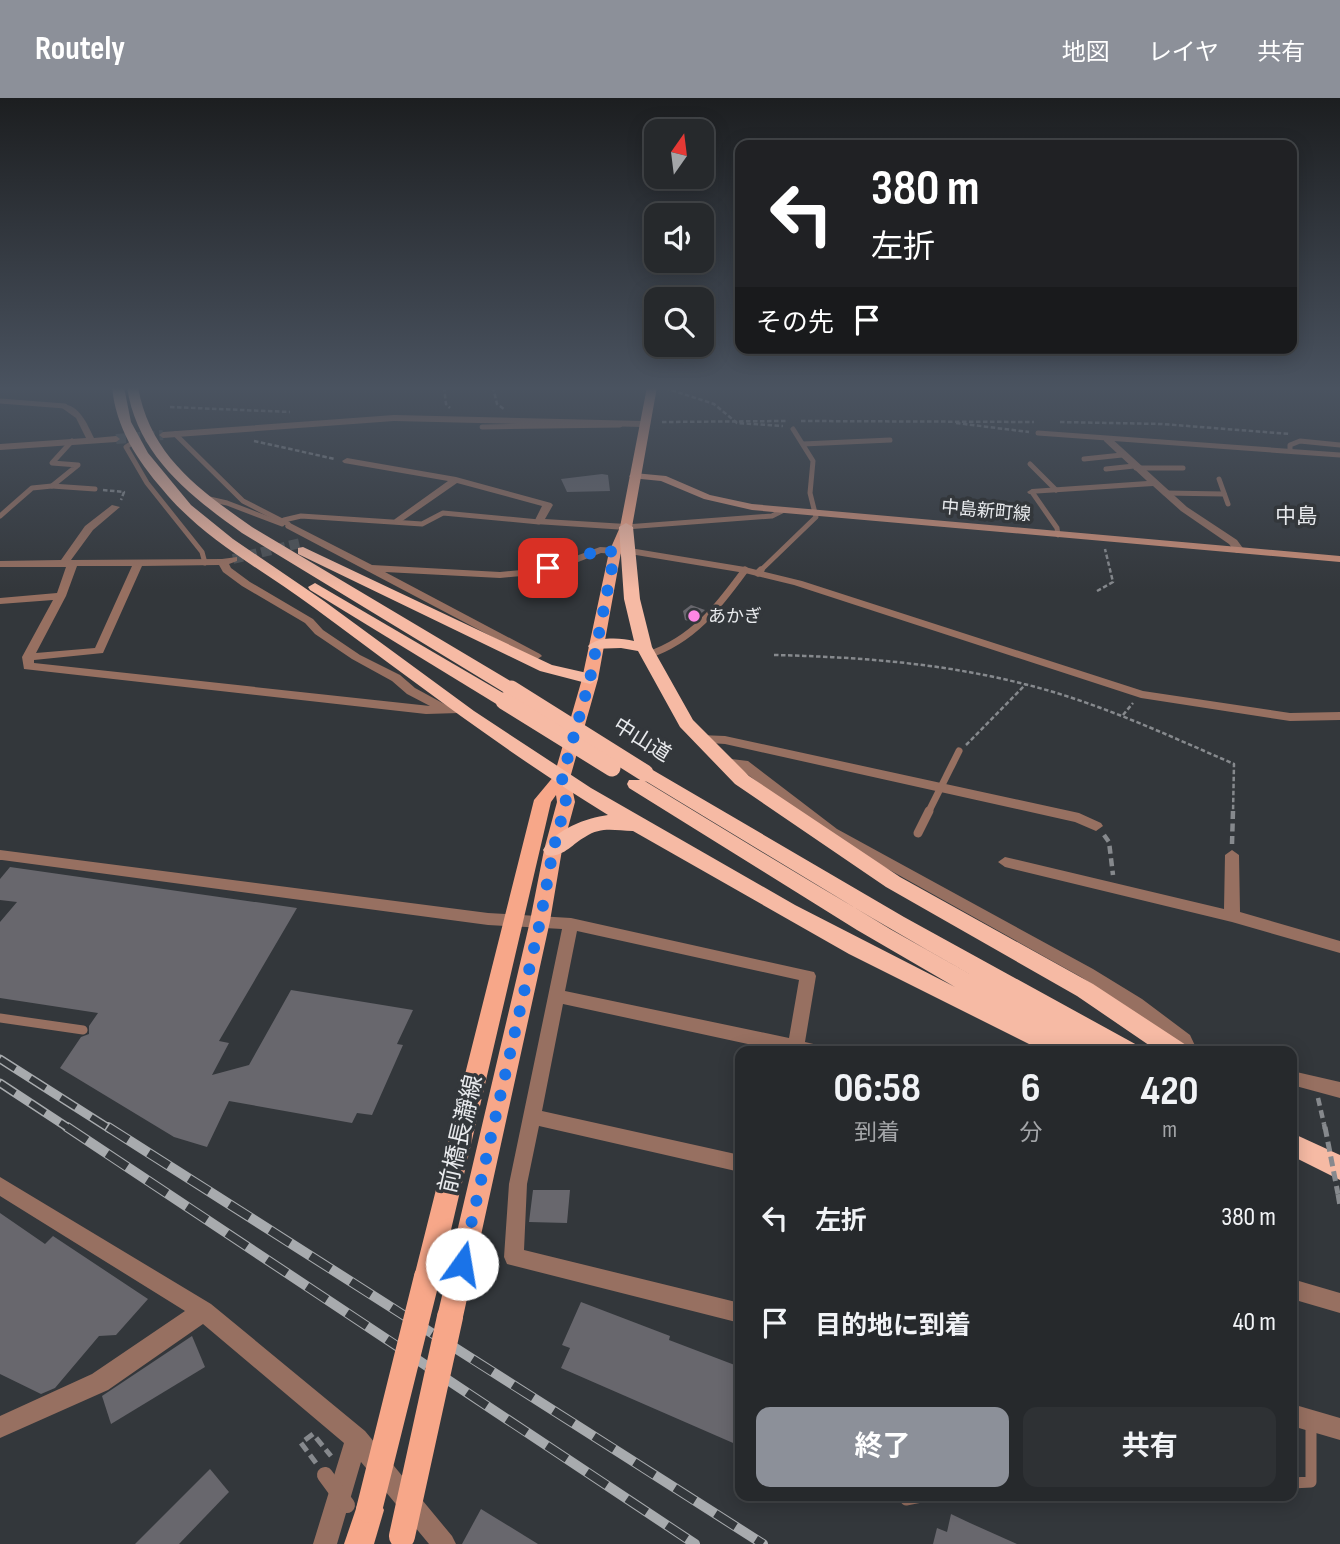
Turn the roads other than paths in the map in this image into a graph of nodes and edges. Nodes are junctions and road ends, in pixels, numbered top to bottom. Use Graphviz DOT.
graph roads {
  1 [pos="60,454"];
  2 [pos="130,454"];
  3 [pos="143,454"];
  4 [pos="161,454"];
  5 [pos="196,454"];
  6 [pos="638,454"];
  7 [pos="809,454"];
  8 [pos="1122,455"];
  9 [pos="1084,459"];
  10 [pos="347,461"];
  11 [pos="1030,464"];
  12 [pos="150,466"];
  13 [pos="1135,467"];
  14 [pos="1184,468"];
  15 [pos="1106,469"];
  16 [pos="634,476"];
  17 [pos="1219,479"];
  18 [pos="456,480"];
  19 [pos="1153,483"];
  20 [pos="52,486"];
  21 [pos="94,489"];
  22 [pos="1056,490"];
  23 [pos="1032,492"];
  24 [pos="1165,494"];
  25 [pos="1224,494"];
  26 [pos="207,502"];
  27 [pos="1228,504"];
  28 [pos="115,507"];
  29 [pos="782,510"];
  30 [pos="816,513"];
  31 [pos="0,516"];
  32 [pos="398,521"];
  33 [pos="539,522"];
  34 [pos="287,523"];
  35 [pos="626,527"];
  36 [pos="1058,535"];
  37 [pos="317,539"];
  38 [pos="302,543"];
  39 [pos="1240,551"];
  40 [pos="622,552"];
  41 [pos="1340,559"];
  42 [pos="205,563"];
  43 [pos="0,564"];
  44 [pos="68,564"];
  45 [pos="138,564"];
  46 [pos="370,568"];
  47 [pos="745,570"];
  48 [pos="758,573"];
  49 [pos="61,596"];
  50 [pos="0,600"];
  51 [pos="597,646"];
  52 [pos="646,651"];
  53 [pos="536,656"];
  54 [pos="28,657"];
  55 [pos="590,679"];
  56 [pos="508,695"];
  57 [pos="452,709"];
  58 [pos="1340,716"];
  59 [pos="700,739"];
  60 [pos="959,751"];
  61 [pos="723,761"];
  62 [pos="562,778"];
  63 [pos="640,778"];
  64 [pos="942,787"];
  65 [pos="1096,825"];
  66 [pos="642,828"];
  67 [pos="918,833"];
  68 [pos="553,850"];
  69 [pos="1,855"];
  70 [pos="1232,855"];
  71 [pos="1005,862"];
  72 [pos="1232,916"];
  73 [pos="514,918"];
  74 [pos="540,922"];
  75 [pos="570,924"];
  76 [pos="1340,947"];
  77 [pos="557,996"];
  78 [pos="0,1018"];
  79 [pos="83,1030"];
  80 [pos="796,1046"];
  81 [pos="1056,1046"];
  82 [pos="1090,1046"];
  83 [pos="1118,1046"];
  84 [pos="1169,1046"];
  85 [pos="1187,1046"];
  86 [pos="1297,1079"];
  87 [pos="1340,1090"];
  88 [pos="533,1117"];
  89 [pos="1297,1146"];
  90 [pos="735,1163"];
  91 [pos="1340,1168"];
  92 [pos="0,1186"];
  93 [pos="1297,1290"];
  94 [pos="1340,1303"];
  95 [pos="204,1311"];
  96 [pos="735,1312"];
  97 [pos="1301,1418"];
  98 [pos="0,1427"];
  99 [pos="1340,1429"];
  100 [pos="357,1439"];
  101 [pos="325,1475"];
  102 [pos="1297,1483"];
  103 [pos="358,1508"];
  104 [pos="401,1540"];
  105 [pos="326,1544"];
  106 [pos="359,1544"];
  107 [pos="444,1544"];
  1 -- 20 [label="lane"];
  2 -- 42 [label="lane"];
  3 -- 12 [label="highway, 中山道"];
  4 -- 26 [label="highway, 中山道"];
  5 -- 34 [label="lane"];
  6 -- 16 [label="main road"];
  7 -- 30 [label="lane"];
  8 -- 9 [label="lane"];
  8 -- 13 [label="street"];
  10 -- 18 [label="street"];
  11 -- 22 [label="lane"];
  12 -- 56 [label="highway, 中山道"];
  12 -- 57 [label="highway"];
  13 -- 14 [label="lane"];
  13 -- 15 [label="lane"];
  13 -- 19 [label="street"];
  16 -- 29 [label="main road, 中島新町線"];
  16 -- 35 [label="main road"];
  17 -- 25 [label="lane"];
  18 -- 32 [label="street"];
  18 -- 33 [label="street"];
  19 -- 22 [label="street"];
  19 -- 24 [label="street"];
  20 -- 21 [label="lane"];
  20 -- 31 [label="lane"];
  22 -- 23 [label="street"];
  23 -- 36 [label="lane"];
  24 -- 25 [label="lane"];
  24 -- 39 [label="street"];
  25 -- 27 [label="lane"];
  26 -- 34 [label="lane"];
  26 -- 55 [label="highway"];
  26 -- 56 [label="highway, 中山道"];
  28 -- 44 [label="street"];
  29 -- 30 [label="main road, 中島新町線"];
  29 -- 35 [label="lane"];
  30 -- 36 [label="main road, 中島新町線"];
  30 -- 48 [label="lane"];
  32 -- 33 [label="lane"];
  32 -- 34 [label="lane"];
  33 -- 35 [label="street"];
  34 -- 37 [label="street"];
  35 -- 40 [label="highway"];
  36 -- 39 [label="main road, 中島新町線"];
  37 -- 38 [label="street"];
  37 -- 46 [label="street"];
  39 -- 41 [label="main road, 中島新町線"];
  40 -- 46 [label="street"];
  40 -- 47 [label="street"];
  40 -- 51 [label="main road, 前橋長瀞線"];
  40 -- 52 [label="highway"];
  42 -- 45 [label="street"];
  42 -- 57 [label="street"];
  43 -- 44 [label="street"];
  44 -- 45 [label="street"];
  44 -- 49 [label="street"];
  45 -- 54 [label="street"];
  46 -- 53 [label="street"];
  47 -- 48 [label="street"];
  47 -- 52 [label="lane"];
  48 -- 58 [label="street"];
  49 -- 50 [label="street"];
  49 -- 54 [label="street"];
  51 -- 52 [label="highway"];
  51 -- 55 [label="main road, 前橋長瀞線"];
  52 -- 59 [label="highway"];
  54 -- 57 [label="street"];
  55 -- 62 [label="main road, 前橋長瀞線"];
  56 -- 63 [label="highway, 中山道, bridge"];
  57 -- 62 [label="highway"];
  59 -- 61 [label="highway"];
  59 -- 64 [label="street"];
  60 -- 64 [label="lane"];
  61 -- 84 [label="highway"];
  61 -- 85 [label="street"];
  62 -- 66 [label="highway"];
  62 -- 68 [label="main road, 前橋長瀞線"];
  62 -- 73 [label="main road, 前橋長瀞線"];
  63 -- 82 [label="highway, 中山道"];
  63 -- 83 [label="highway, 中山道"];
  64 -- 65 [label="street"];
  64 -- 67 [label="lane"];
  66 -- 68 [label="highway"];
  66 -- 81 [label="highway"];
  68 -- 74 [label="main road, 前橋長瀞線"];
  69 -- 73 [label="street"];
  70 -- 72 [label="street"];
  71 -- 72 [label="street"];
  72 -- 76 [label="street"];
  73 -- 74 [label="street"];
  73 -- 103 [label="main road, 前橋長瀞線, bridge"];
  74 -- 75 [label="street"];
  74 -- 104 [label="main road, 前橋長瀞線, bridge"];
  75 -- 77 [label="street"];
  75 -- 80 [label="street"];
  77 -- 80 [label="street"];
  77 -- 88 [label="street"];
  78 -- 79 [label="lane"];
  86 -- 87 [label="street"];
  88 -- 90 [label="street"];
  88 -- 96 [label="street"];
  89 -- 91 [label="highway"];
  92 -- 95 [label="street"];
  93 -- 94 [label="street"];
  95 -- 98 [label="street"];
  95 -- 100 [label="street"];
  97 -- 99 [label="street"];
  97 -- 102 [label="lane"];
  100 -- 105 [label="street"];
  100 -- 107 [label="street"];
  101 -- 103 [label="street, bridge"];
  103 -- 106 [label="main road, 前橋長瀞線"];
}
